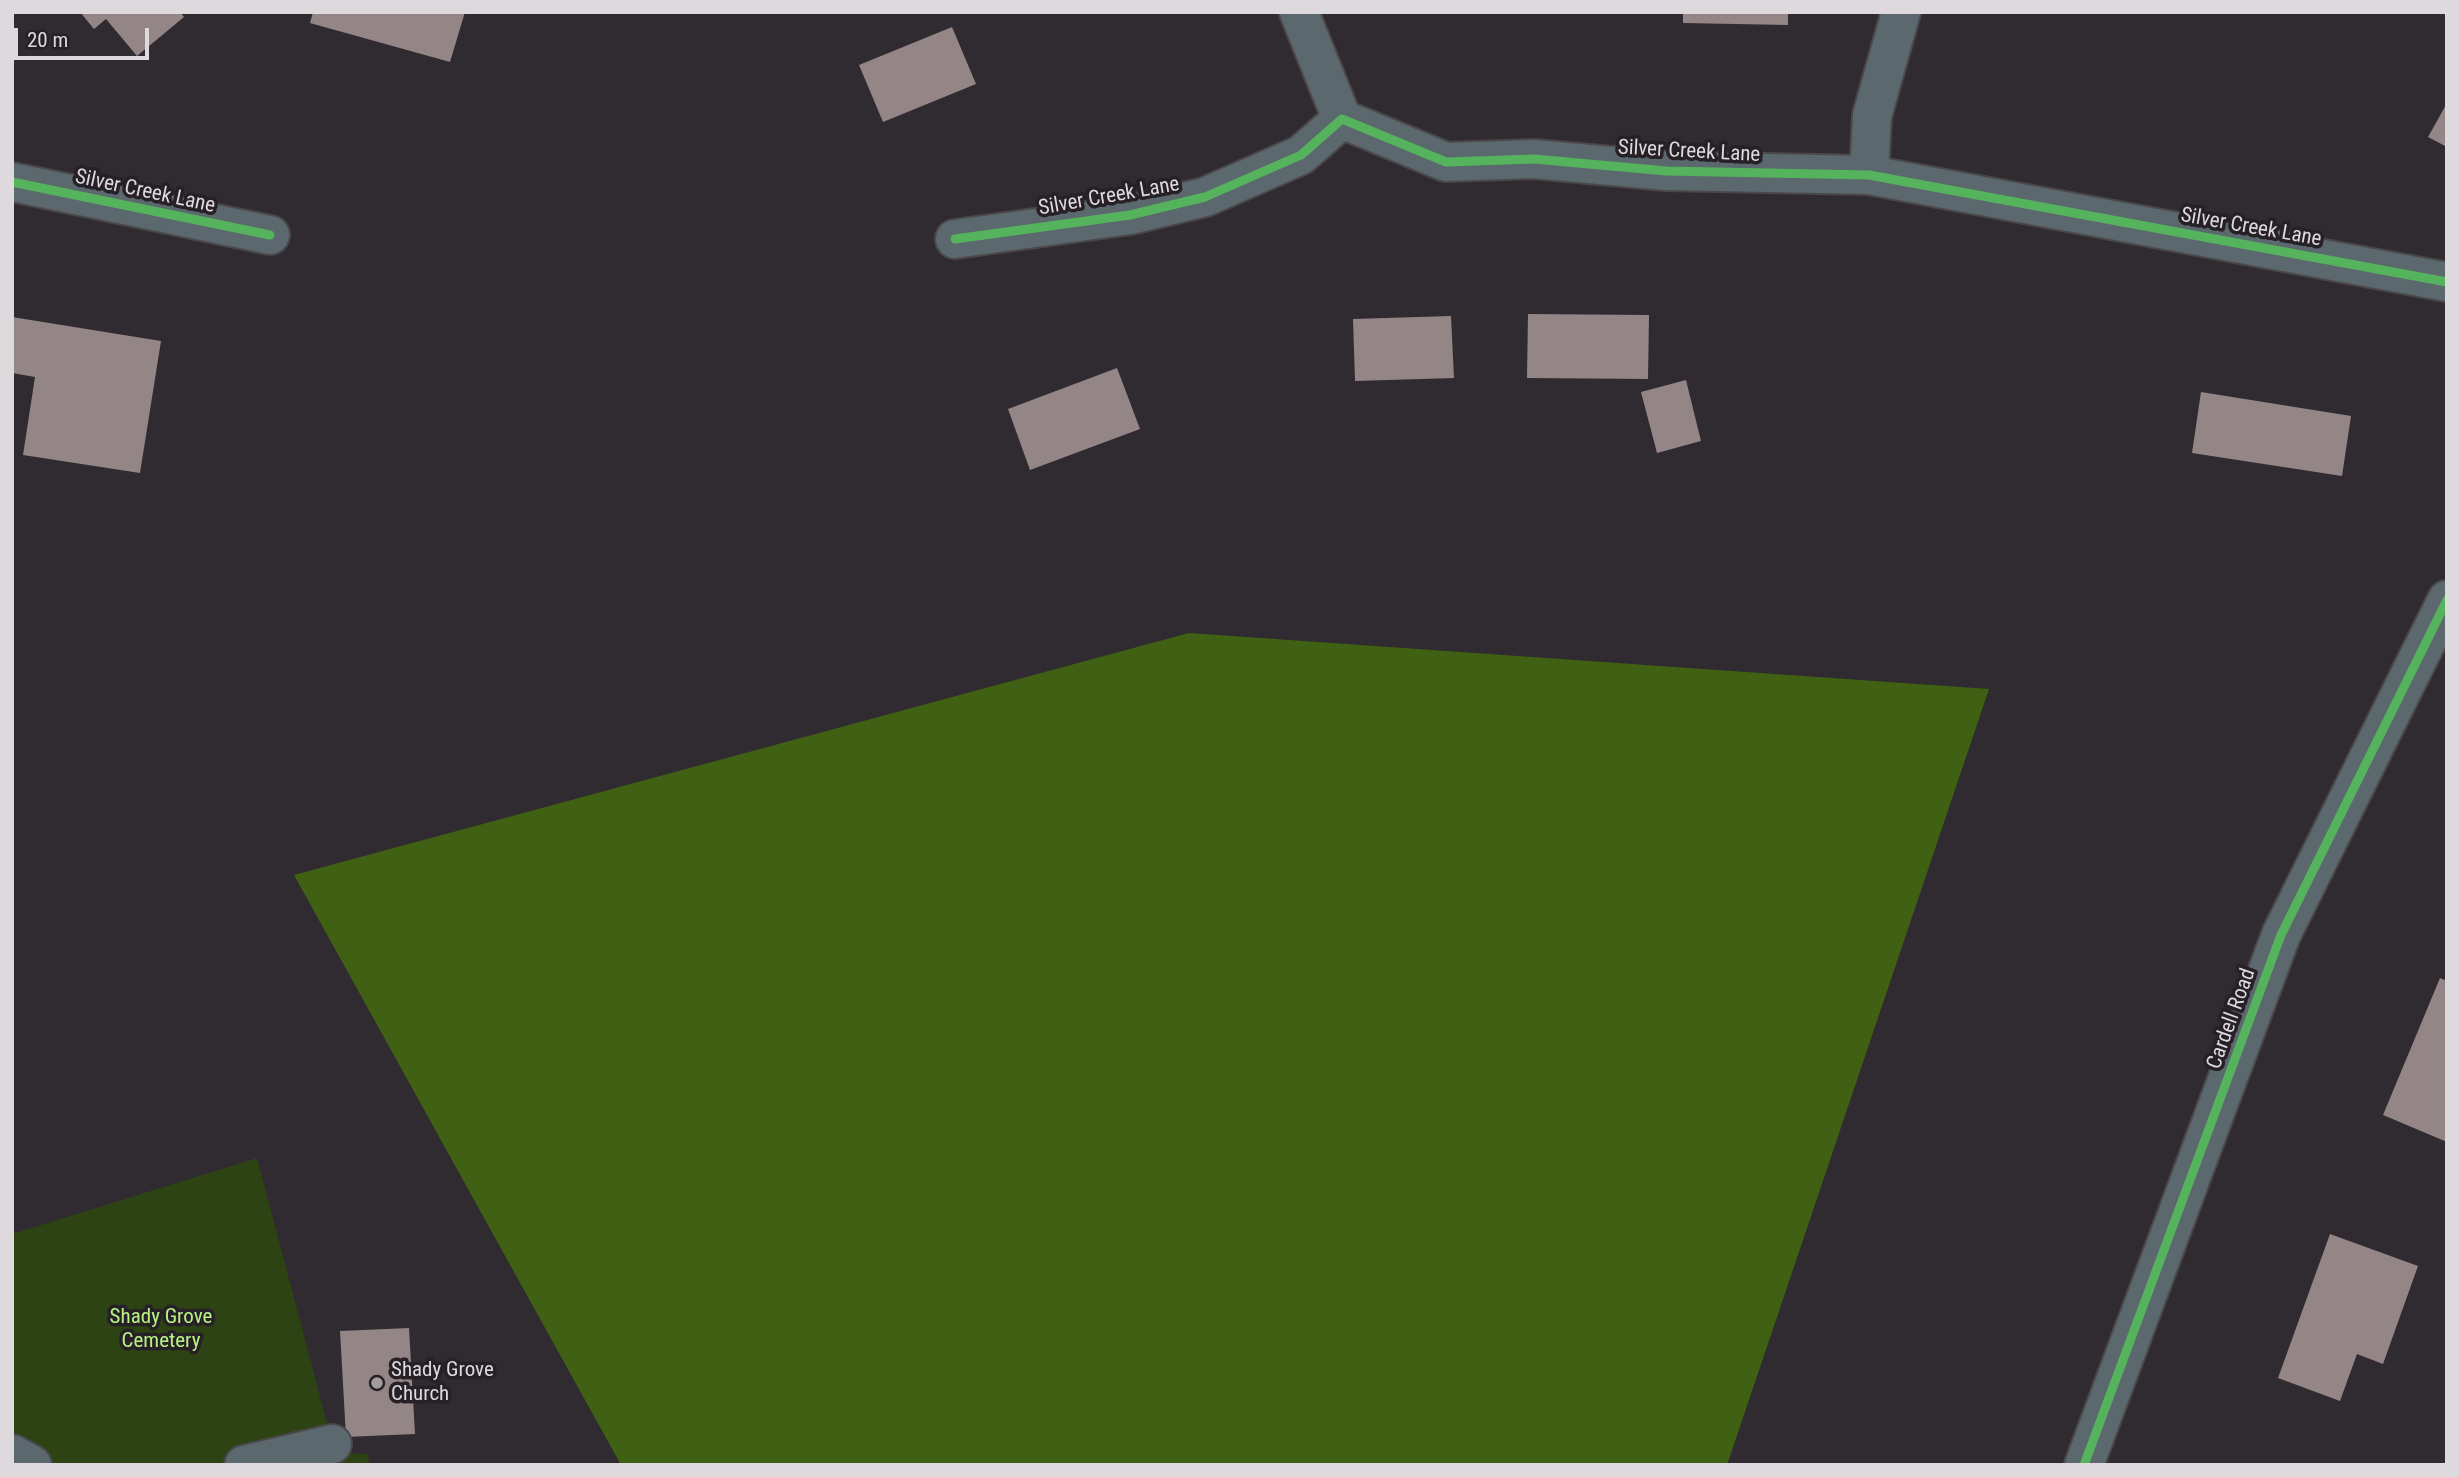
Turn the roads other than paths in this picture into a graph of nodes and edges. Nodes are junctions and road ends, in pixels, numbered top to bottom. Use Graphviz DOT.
graph roads {
  1 [pos="1299,12"];
  2 [pos="1901,12"];
  3 [pos="1342,119"];
  4 [pos="1869,175"];
  5 [pos="12,183"];
  6 [pos="270,235"];
  7 [pos="955,239"];
  8 [pos="2447,282"];
  9 [pos="2447,600"];
  10 [pos="332,1444"];
  11 [pos="12,1454"];
  12 [pos="32,1465"];
  13 [pos="244,1465"];
  14 [pos="2084,1465"];
  1 -- 3 [label="street"];
  2 -- 4 [label="street"];
  3 -- 4 [label="street, Silver Creek Lane"];
  3 -- 7 [label="street, Silver Creek Lane"];
  4 -- 8 [label="street, Silver Creek Lane"];
  5 -- 6 [label="street, Silver Creek Lane"];
  9 -- 14 [label="street, Cardell Road"];
  10 -- 13 [label="street"];
  11 -- 12 [label="street"];
}
